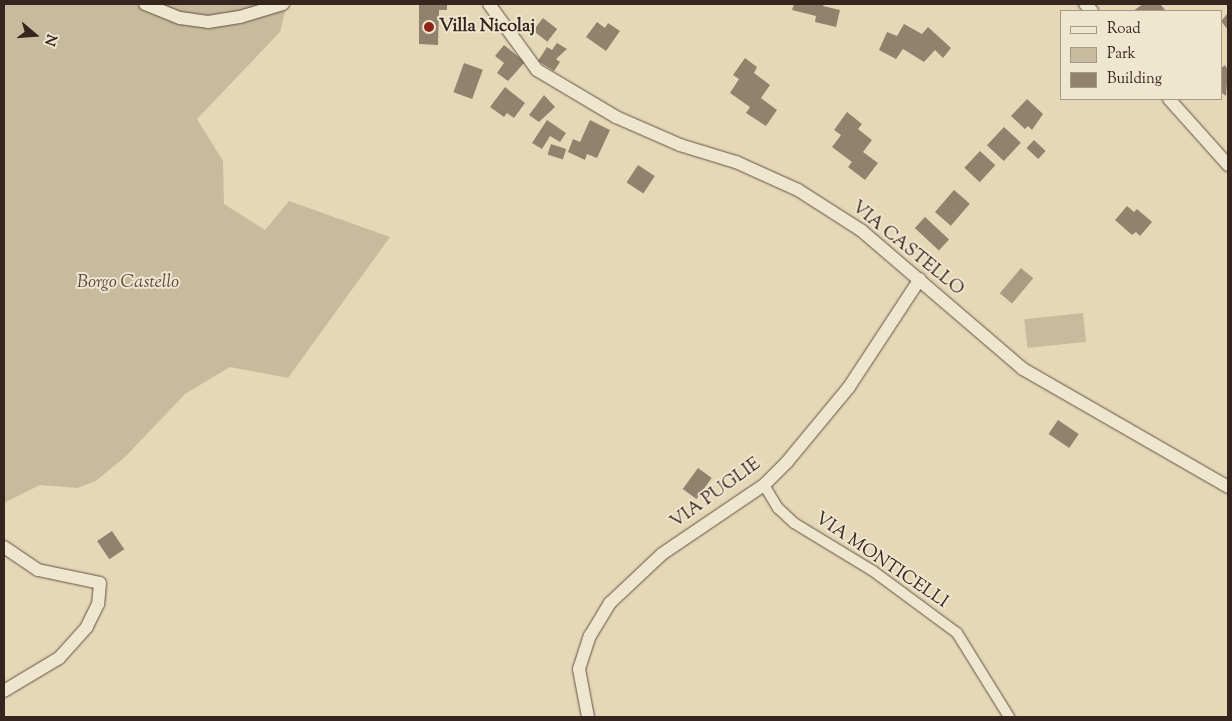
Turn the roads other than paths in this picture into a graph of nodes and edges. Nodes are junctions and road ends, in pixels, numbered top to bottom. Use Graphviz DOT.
graph roads {
  1 [pos="145,4"];
  2 [pos="283,4"];
  3 [pos="489,4"];
  4 [pos="1171,100"];
  5 [pos="1228,165"];
  6 [pos="920,279"];
  7 [pos="764,485"];
  8 [pos="1228,487"];
  9 [pos="4,547"];
  10 [pos="4,691"];
  11 [pos="588,717"];
  12 [pos="1009,717"];
  1 -- 2 [label="street"];
  3 -- 6 [label="street, VIA CASTELLO"];
  4 -- 5 [label="street"];
  6 -- 7 [label="street, VIA PUGLIE"];
  6 -- 8 [label="street, VIA CASTELLO"];
  7 -- 11 [label="street, VIA PUGLIE"];
  7 -- 12 [label="street, VIA MONTICELLI"];
  9 -- 10 [label="street"];
}
